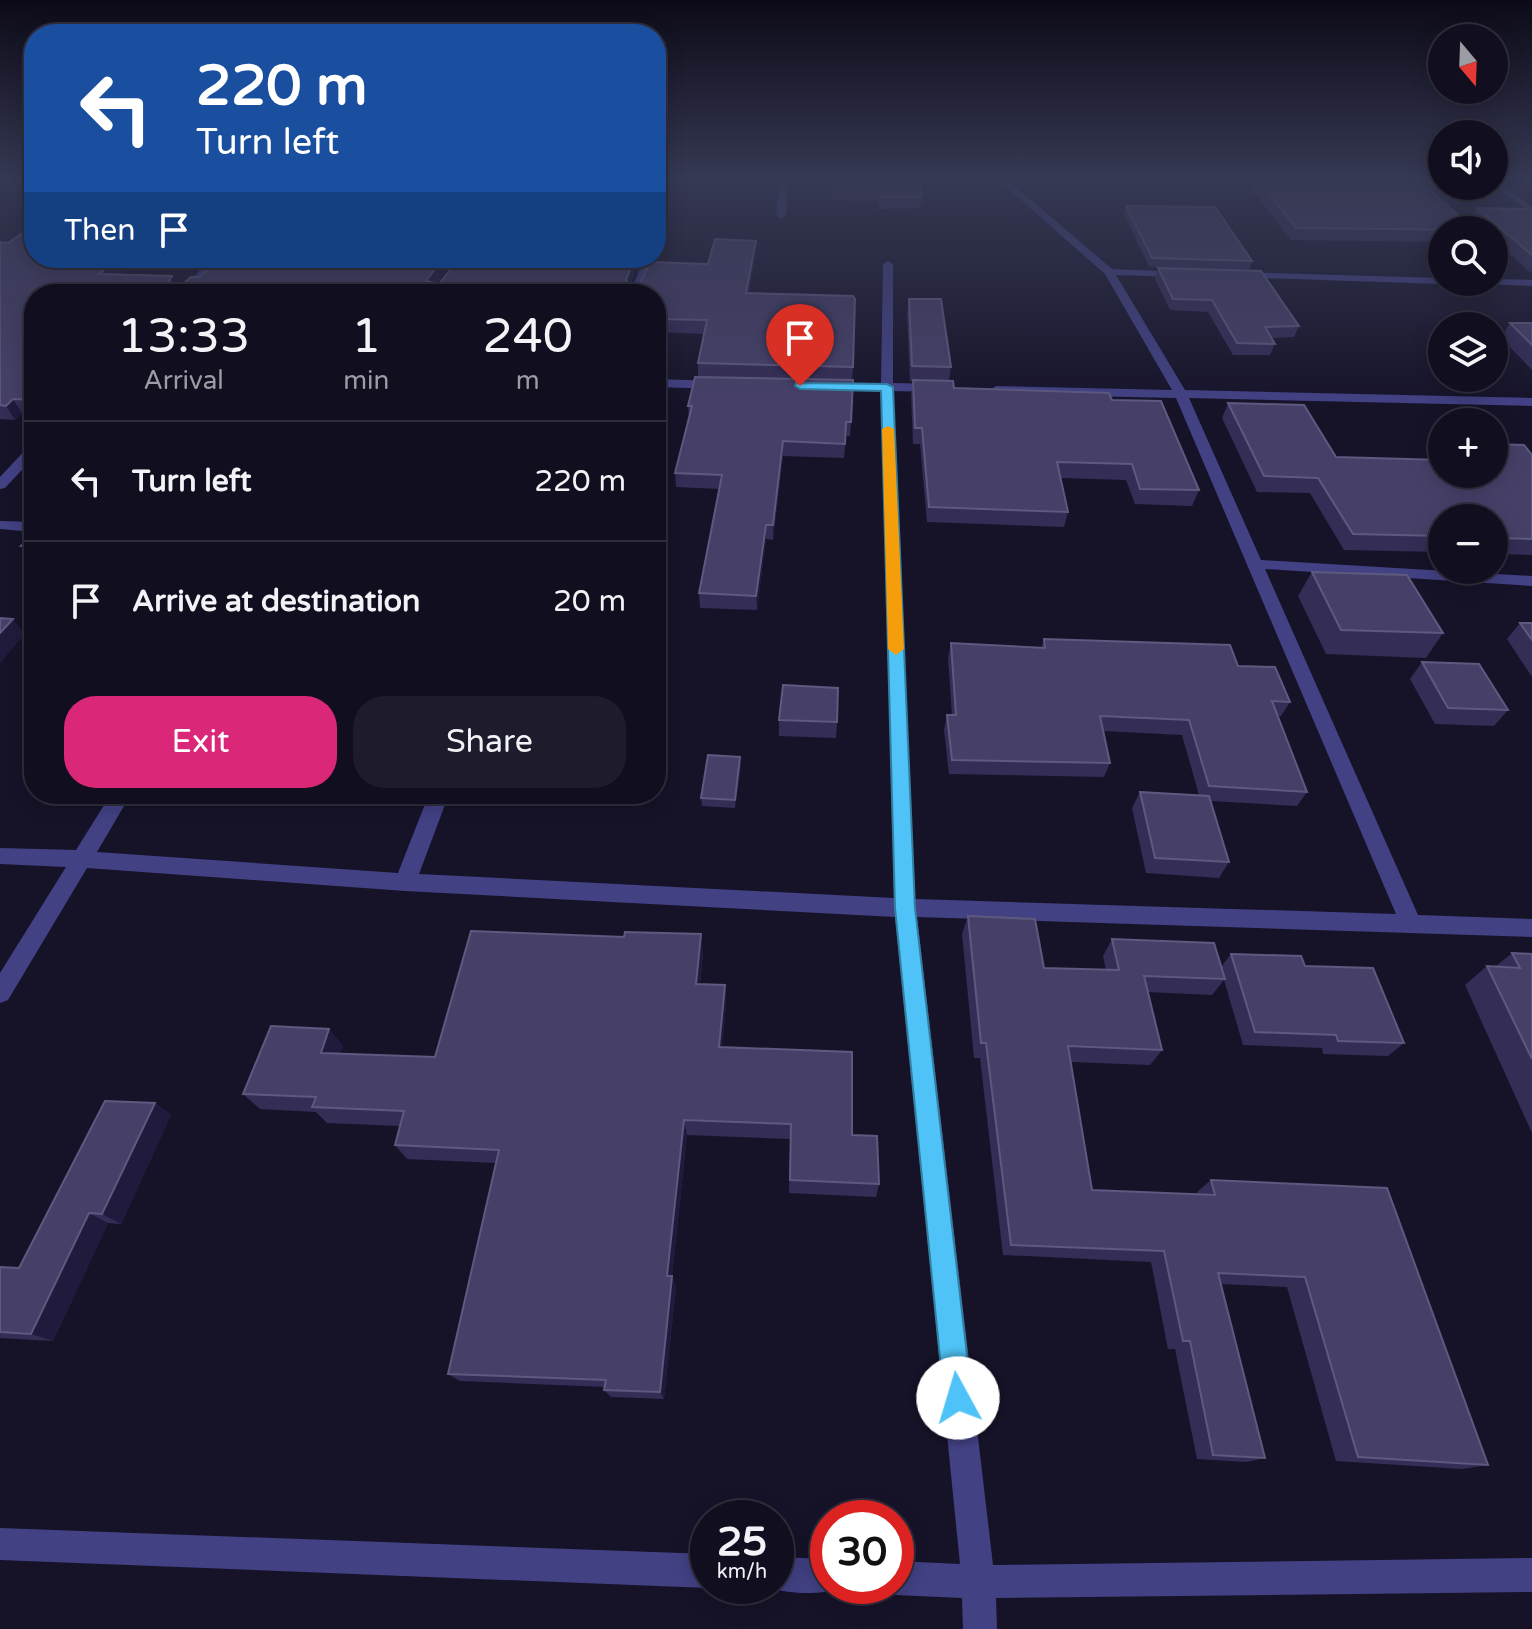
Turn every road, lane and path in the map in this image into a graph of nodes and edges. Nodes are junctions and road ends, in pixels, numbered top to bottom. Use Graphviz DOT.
graph roads {
  1 [pos="1088,254"];
  2 [pos="888,264"];
  3 [pos="208,268"];
  4 [pos="1109,272"];
  5 [pos="1189,274"];
  6 [pos="1220,275"];
  7 [pos="1428,281"];
  8 [pos="1508,282"];
  9 [pos="1532,283"];
  10 [pos="192,284"];
  11 [pos="666,383"];
  12 [pos="733,385"];
  13 [pos="810,386"];
  14 [pos="887,387"];
  15 [pos="949,389"];
  16 [pos="980,389"];
  17 [pos="1181,394"];
  18 [pos="1532,402"];
  19 [pos="24,460"];
  20 [pos="0,485"];
  21 [pos="0,525"];
  22 [pos="24,526"];
  23 [pos="1256,564"];
  24 [pos="1532,581"];
  25 [pos="115,804"];
  26 [pos="435,804"];
  27 [pos="0,856"];
  28 [pos="81,859"];
  29 [pos="405,882"];
  30 [pos="905,908"];
  31 [pos="1410,922"];
  32 [pos="1532,928"];
  33 [pos="0,993"];
  34 [pos="0,1544"];
  35 [pos="690,1570"];
  36 [pos="1532,1575"];
  37 [pos="914,1579"];
  38 [pos="978,1582"];
  39 [pos="980,1629"];
  1 -- 4 [label="street"];
  2 -- 14 [label="street"];
  3 -- 10 [label="street"];
  4 -- 5 [label="street"];
  4 -- 17 [label="street"];
  6 -- 7 [label="street"];
  8 -- 9 [label="street"];
  11 -- 12 [label="street"];
  13 -- 14 [label="street"];
  14 -- 15 [label="street"];
  14 -- 30 [label="street"];
  16 -- 17 [label="street"];
  17 -- 18 [label="street"];
  17 -- 23 [label="street"];
  19 -- 20 [label="street"];
  21 -- 22 [label="street"];
  23 -- 24 [label="street"];
  23 -- 31 [label="street"];
  25 -- 28 [label="street"];
  26 -- 29 [label="street"];
  27 -- 28 [label="street"];
  28 -- 29 [label="street"];
  28 -- 33 [label="street"];
  29 -- 30 [label="street"];
  30 -- 31 [label="street"];
  30 -- 38 [label="street"];
  31 -- 32 [label="street"];
  34 -- 35 [label="street"];
  36 -- 38 [label="street"];
  37 -- 38 [label="street"];
  38 -- 39 [label="street"];
}
